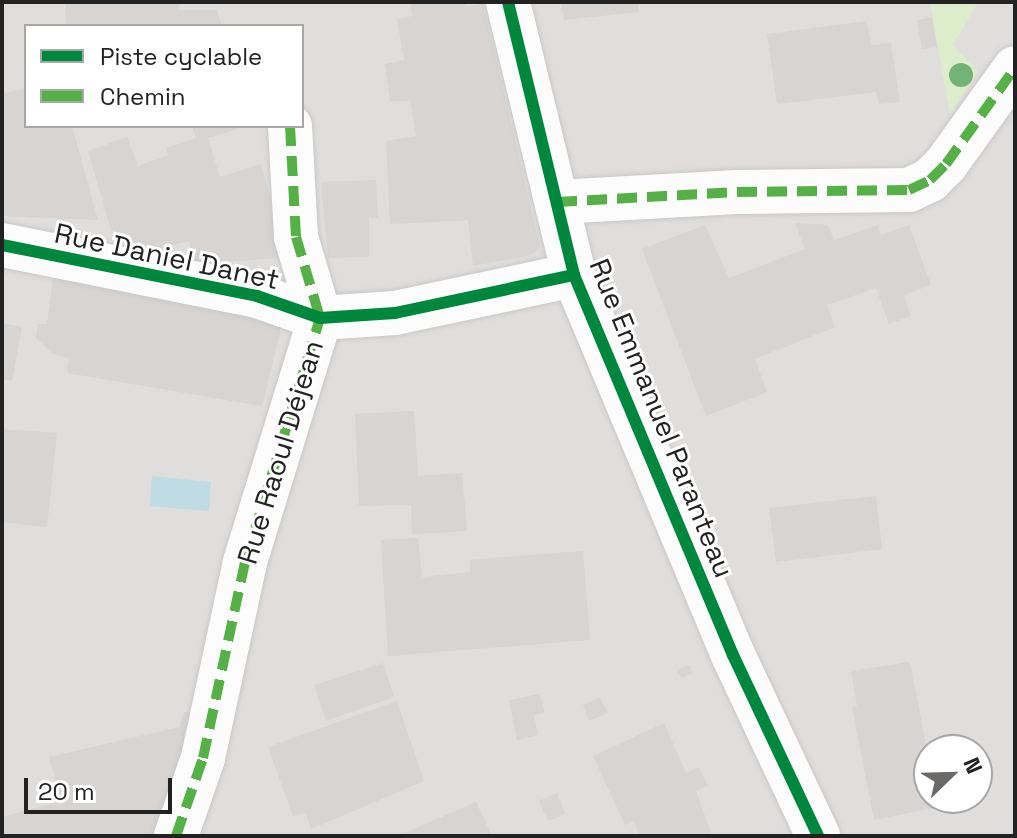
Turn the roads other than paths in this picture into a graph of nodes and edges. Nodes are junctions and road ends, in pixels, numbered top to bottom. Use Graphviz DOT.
graph roads {
  1 [pos="508,2"];
  2 [pos="1015,68"];
  3 [pos="290,128"];
  4 [pos="557,202"];
  5 [pos="2,245"];
  6 [pos="574,275"];
  7 [pos="320,318"];
  8 [pos="176,836"];
  9 [pos="818,836"];
  1 -- 4 [label="street, Rue Emmanuel Paranteau"];
  2 -- 4 [label="street"];
  3 -- 7 [label="street"];
  4 -- 6 [label="street, Rue Emmanuel Paranteau"];
  5 -- 7 [label="street, Rue Daniel Danet"];
  6 -- 7 [label="street, Rue Raoul Déjean"];
  6 -- 9 [label="street, Rue Emmanuel Paranteau"];
  7 -- 8 [label="street, Rue Raoul Déjean"];
}
